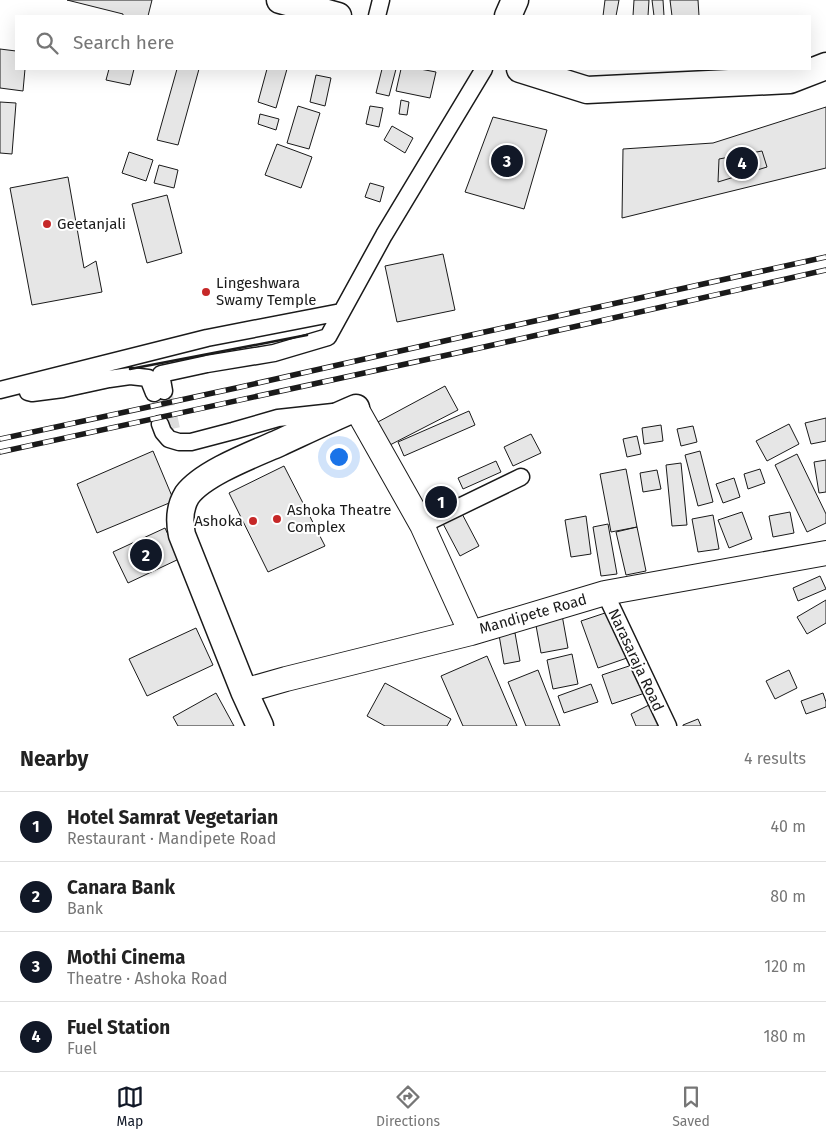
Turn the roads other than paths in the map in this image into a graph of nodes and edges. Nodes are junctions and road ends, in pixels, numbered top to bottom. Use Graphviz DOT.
graph roads {
  1 [pos="280,0"];
  2 [pos="381,0"];
  3 [pos="515,0"];
  4 [pos="334,15"];
  5 [pos="377,15"];
  6 [pos="508,15"];
  7 [pos="826,66"];
  8 [pos="483,70"];
  9 [pos="523,70"];
  10 [pos="341,312"];
  11 [pos="25,384"];
  12 [pos="0,390"];
  13 [pos="353,409"];
  14 [pos="166,427"];
  15 [pos="521,477"];
  16 [pos="422,525"];
  17 [pos="826,553"];
  18 [pos="605,593"];
  19 [pos="471,633"];
  20 [pos="244,691"];
  21 [pos="260,726"];
  22 [pos="668,726"];
  1 -- 4 [label="main road"];
  2 -- 5 [label="street"];
  3 -- 6 [label="main road"];
  7 -- 9 [label="main road"];
  8 -- 10 [label="street"];
  10 -- 11 [label="street"];
  10 -- 11 [label="street"];
  11 -- 12 [label="street"];
  13 -- 14 [label="street"];
  13 -- 16 [label="main road"];
  13 -- 20 [label="main road"];
  15 -- 16 [label="street"];
  16 -- 19 [label="main road"];
  17 -- 18 [label="main road, Mandipete Road"];
  18 -- 19 [label="main road, Mandipete Road"];
  18 -- 22 [label="street, Narasaraja Road"];
  19 -- 20 [label="main road, Mandipete Road"];
  20 -- 21 [label="main road"];
}
